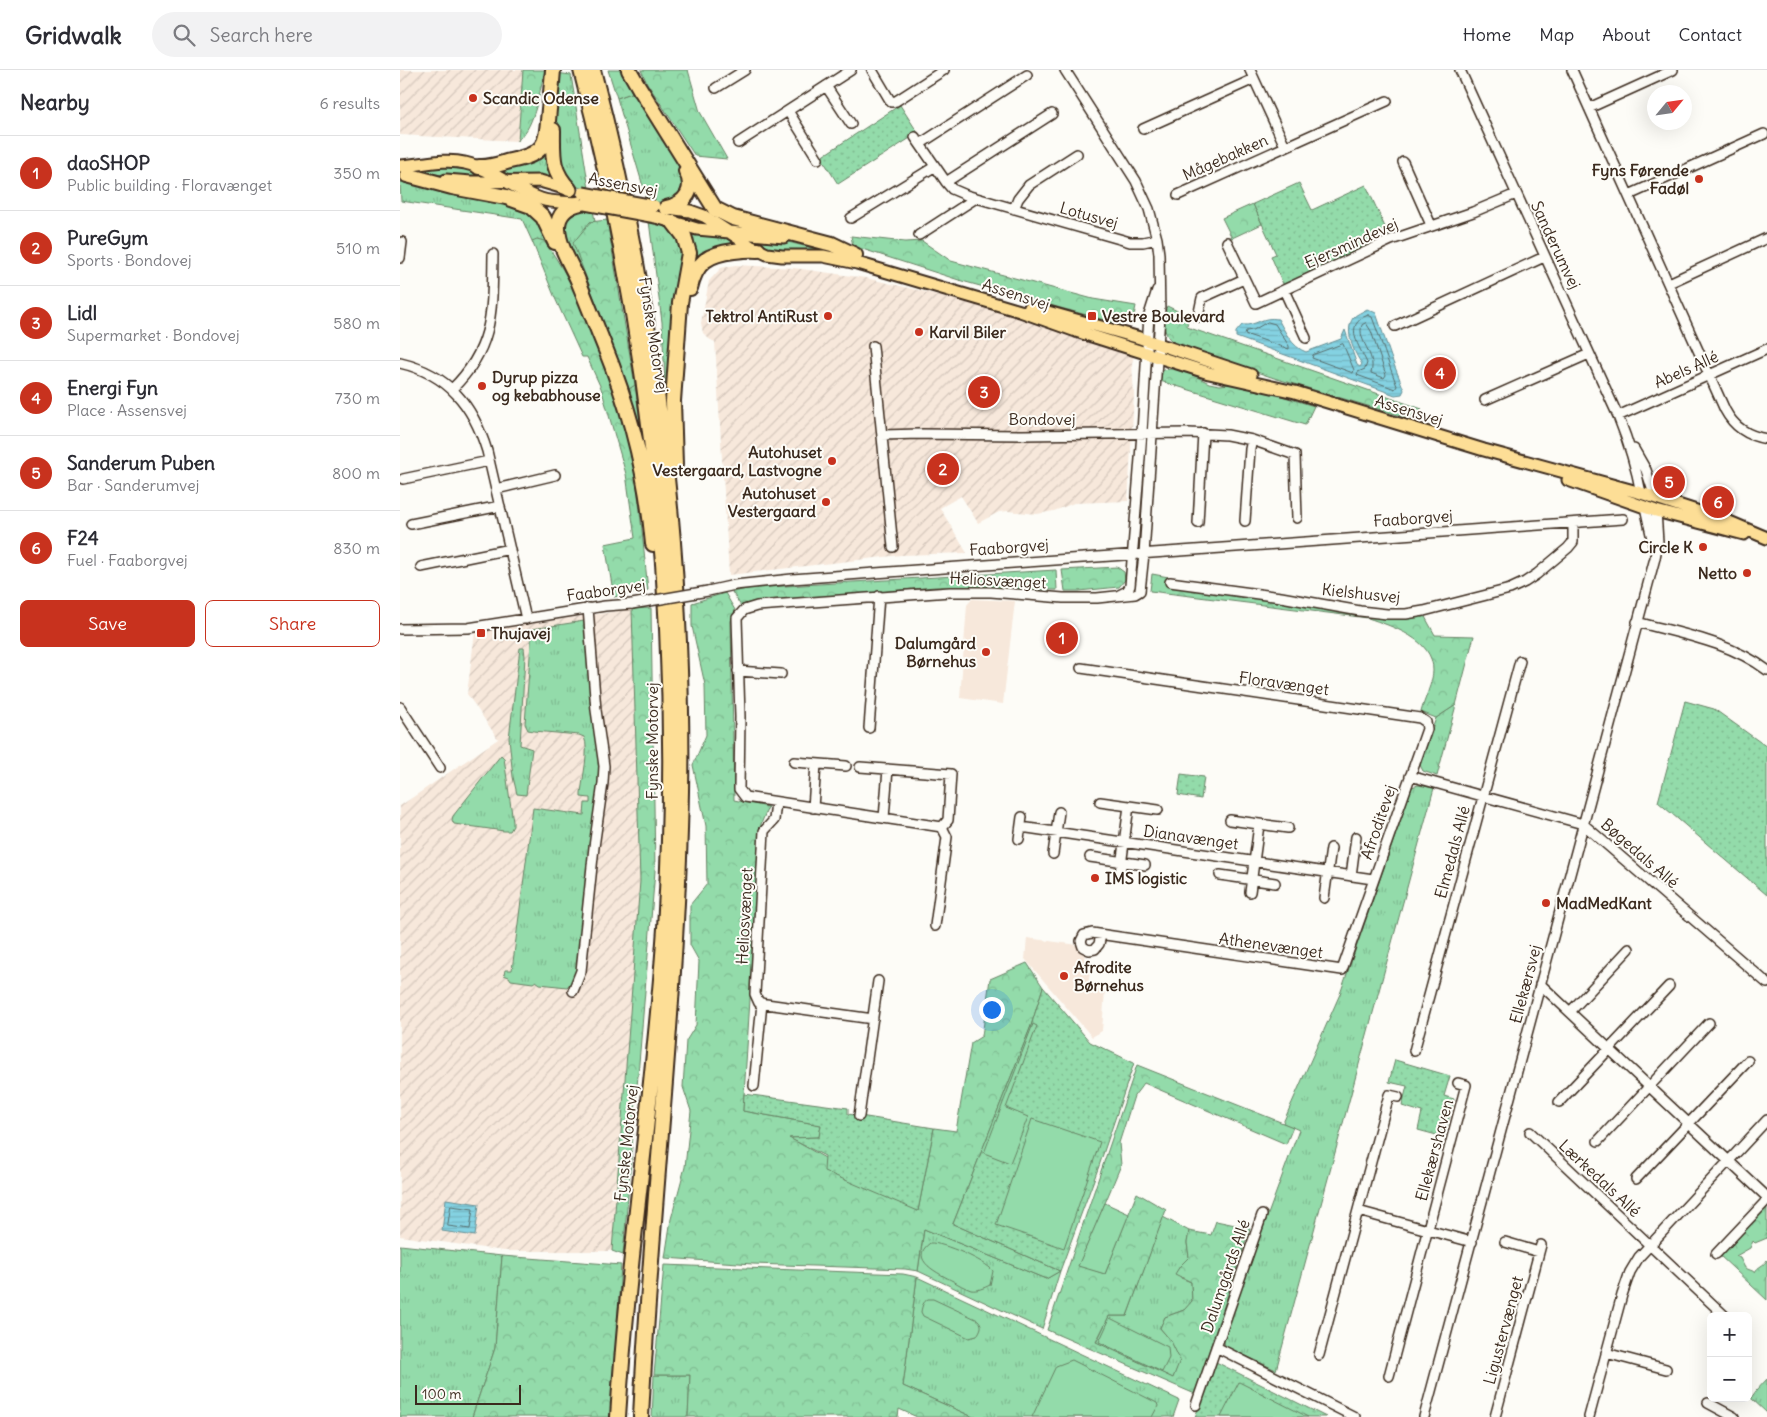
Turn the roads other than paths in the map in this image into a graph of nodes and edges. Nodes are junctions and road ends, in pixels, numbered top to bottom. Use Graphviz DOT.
graph roads {
  1 [pos="581,70"];
  2 [pos="594,70"];
  3 [pos="629,70"];
  4 [pos="745,70"];
  5 [pos="852,70"];
  6 [pos="872,70"];
  7 [pos="944,70"];
  8 [pos="1065,70"];
  9 [pos="1250,70"];
  10 [pos="1460,70"];
  11 [pos="1572,70"];
  12 [pos="1673,70"];
  13 [pos="1027,75"];
  14 [pos="552,76"];
  15 [pos="1254,79"];
  16 [pos="637,84"];
  17 [pos="826,86"];
  18 [pos="716,88"];
  19 [pos="1387,100"];
  20 [pos="1589,108"];
  21 [pos="788,111"];
  22 [pos="1052,114"];
  23 [pos="851,124"];
  24 [pos="1143,128"];
  25 [pos="1764,134"];
  26 [pos="738,143"];
  27 [pos="1285,146"];
  28 [pos="1077,154"];
  29 [pos="818,159"];
  30 [pos="1403,162"];
  31 [pos="934,166"];
  32 [pos="479,167"];
  33 [pos="402,172"];
  34 [pos="506,181"];
  35 [pos="946,182"];
  36 [pos="1516,194"];
  37 [pos="1178,195"];
  38 [pos="1629,195"];
  39 [pos="579,197"];
  40 [pos="976,198"];
  41 [pos="1014,209"];
  42 [pos="658,211"];
  43 [pos="851,218"];
  44 [pos="674,223"];
  45 [pos="1432,225"];
  46 [pos="728,232"];
  47 [pos="918,235"];
  48 [pos="1767,238"];
  49 [pos="1157,239"];
  50 [pos="402,242"];
  51 [pos="1227,242"];
  52 [pos="758,250"];
  53 [pos="493,254"];
  54 [pos="855,255"];
  55 [pos="400,258"];
  56 [pos="1544,258"];
  57 [pos="1244,279"];
  58 [pos="1669,283"];
  59 [pos="1284,290"];
  60 [pos="1198,317"];
  61 [pos="1395,326"];
  62 [pos="1306,338"];
  63 [pos="604,345"];
  64 [pos="873,346"];
  65 [pos="1152,349"];
  66 [pos="1767,349"];
  67 [pos="677,350"];
  68 [pos="1589,354"];
  69 [pos="400,363"];
  70 [pos="1710,375"];
  71 [pos="452,389"];
  72 [pos="1295,392"];
  73 [pos="1485,400"];
  74 [pos="1618,416"];
  75 [pos="1146,433"];
  76 [pos="1625,433"];
  77 [pos="1202,434"];
  78 [pos="882,435"];
  79 [pos="1767,438"];
  80 [pos="1252,440"];
  81 [pos="1484,450"];
  82 [pos="490,461"];
  83 [pos="555,475"];
  84 [pos="402,479"];
  85 [pos="496,489"];
  86 [pos="1641,493"];
  87 [pos="1655,497"];
  88 [pos="500,506"];
  89 [pos="1651,509"];
  90 [pos="1296,518"];
  91 [pos="1624,519"];
  92 [pos="1245,521"];
  93 [pos="1198,523"];
  94 [pos="1573,523"];
  95 [pos="411,524"];
  96 [pos="1767,538"];
  97 [pos="893,547"];
  98 [pos="510,549"];
  99 [pos="1133,554"];
  100 [pos="1144,554"];
  101 [pos="422,566"];
  102 [pos="676,581"];
  103 [pos="1170,582"];
  104 [pos="879,596"];
  105 [pos="1116,596"];
  106 [pos="588,608"];
  107 [pos="526,619"];
  108 [pos="1638,622"];
  109 [pos="400,629"];
  110 [pos="1520,661"];
  111 [pos="1080,668"];
  112 [pos="1767,670"];
  113 [pos="738,671"];
  114 [pos="781,674"];
  115 [pos="401,711"];
  116 [pos="868,728"];
  117 [pos="670,732"];
  118 [pos="794,762"];
  119 [pos="816,764"];
  120 [pos="846,766"];
  121 [pos="860,767"];
  122 [pos="440,768"];
  123 [pos="888,769"];
  124 [pos="1410,776"];
  125 [pos="1483,797"];
  126 [pos="776,802"];
  127 [pos="1100,802"];
  128 [pos="1129,806"];
  129 [pos="813,808"];
  130 [pos="1158,810"];
  131 [pos="1059,812"];
  132 [pos="1022,817"];
  133 [pos="884,818"];
  134 [pos="1230,820"];
  135 [pos="1259,824"];
  136 [pos="1583,824"];
  137 [pos="942,827"];
  138 [pos="1021,827"];
  139 [pos="1288,828"];
  140 [pos="1056,832"];
  141 [pos="1356,837"];
  142 [pos="1020,839"];
  143 [pos="1124,842"];
  144 [pos="1331,848"];
  145 [pos="1053,854"];
  146 [pos="1090,857"];
  147 [pos="1254,861"];
  148 [pos="1122,862"];
  149 [pos="1145,865"];
  150 [pos="1328,872"];
  151 [pos="1120,873"];
  152 [pos="1220,875"];
  153 [pos="1350,876"];
  154 [pos="1374,879"];
  155 [pos="1252,880"];
  156 [pos="1275,883"];
  157 [pos="1250,892"];
  158 [pos="1324,898"];
  159 [pos="935,926"];
  160 [pos="1101,935"];
  161 [pos="1629,949"];
  162 [pos="878,981"];
  163 [pos="1767,983"];
  164 [pos="1540,984"];
  165 [pos="1669,986"];
  166 [pos="573,991"];
  167 [pos="762,1003"];
  168 [pos="1570,1012"];
  169 [pos="873,1019"];
  170 [pos="1709,1023"];
  171 [pos="1610,1049"];
  172 [pos="1414,1051"];
  173 [pos="1748,1061"];
  174 [pos="1458,1083"];
  175 [pos="754,1086"];
  176 [pos="1650,1086"];
  177 [pos="1398,1097"];
  178 [pos="1559,1102"];
  179 [pos="859,1116"];
  180 [pos="1767,1120"];
  181 [pos="1689,1123"];
  182 [pos="1530,1132"];
  183 [pos="1598,1142"];
  184 [pos="1729,1161"];
  185 [pos="1636,1179"];
  186 [pos="1767,1198"];
  187 [pos="1358,1211"];
  188 [pos="1262,1215"];
  189 [pos="1428,1230"];
  190 [pos="1472,1242"];
  191 [pos="1505,1242"];
  192 [pos="1650,1246"];
  193 [pos="1716,1254"];
  194 [pos="1721,1312"];
  195 [pos="1216,1347"];
  196 [pos="1606,1353"];
  197 [pos="1319,1355"];
  198 [pos="1666,1368"];
  199 [pos="1389,1376"];
  200 [pos="1708,1403"];
  201 [pos="1196,1405"];
  202 [pos="1736,1414"];
  203 [pos="618,1417"];
  204 [pos="641,1417"];
  205 [pos="1355,1417"];
  206 [pos="1424,1417"];
  207 [pos="1495,1417"];
  208 [pos="1589,1417"];
  1 -- 117 [label="highway, Fynske Motorvej"];
  2 -- 102 [label="highway, Fynske Motorvej"];
  3 -- 16 [label="highway"];
  4 -- 18 [label="street"];
  5 -- 17 [label="street"];
  6 -- 7 [label="street"];
  8 -- 49 [label="street"];
  9 -- 15 [label="street, Mågebakken"];
  10 -- 36 [label="street, Sanderumvej"];
  11 -- 20 [label="street"];
  12 -- 20 [label="street"];
  13 -- 31 [label="street, Lotusvej"];
  14 -- 32 [label="highway"];
  14 -- 39 [label="highway"];
  15 -- 24 [label="street"];
  15 -- 27 [label="street, Mågebakken"];
  16 -- 42 [label="highway"];
  16 -- 54 [label="highway"];
  17 -- 21 [label="street"];
  17 -- 23 [label="street"];
  19 -- 27 [label="street, Mågebakken"];
  20 -- 38 [label="street"];
  21 -- 26 [label="street"];
  21 -- 29 [label="street"];
  22 -- 35 [label="street"];
  25 -- 38 [label="street"];
  27 -- 37 [label="street, Mågebakken"];
  28 -- 41 [label="street"];
  30 -- 45 [label="street"];
  31 -- 35 [label="street, Lotusvej"];
  31 -- 43 [label="street"];
  32 -- 33 [label="main road, Assensvej"];
  32 -- 34 [label="main road, Assensvej"];
  33 -- 34 [label="main road, Assensvej"];
  33 -- 63 [label="highway"];
  34 -- 39 [label="main road, Assensvej"];
  34 -- 39 [label="main road, Assensvej"];
  35 -- 40 [label="street, Lotusvej"];
  36 -- 45 [label="street, Ejersmindevej"];
  36 -- 56 [label="street, Sanderumvej"];
  38 -- 58 [label="street"];
  39 -- 42 [label="main road, Assensvej, bridge"];
  39 -- 63 [label="highway"];
  40 -- 41 [label="street, Lotusvej"];
  40 -- 47 [label="street"];
  41 -- 49 [label="street, Lotusvej"];
  42 -- 44 [label="main road, Assensvej"];
  42 -- 46 [label="main road, Assensvej"];
  44 -- 46 [label="main road, Assensvej"];
  44 -- 67 [label="highway"];
  45 -- 59 [label="street, Ejersmindevej"];
  46 -- 52 [label="main road, Assensvej"];
  46 -- 54 [label="main road, Assensvej"];
  48 -- 58 [label="street"];
  49 -- 65 [label="street"];
  50 -- 55 [label="street"];
  51 -- 57 [label="street, Ejersmindevej"];
  52 -- 65 [label="main road, Assensvej"];
  52 -- 67 [label="highway"];
  53 -- 71 [label="street"];
  54 -- 65 [label="main road, Assensvej"];
  56 -- 61 [label="street"];
  56 -- 68 [label="street, Sanderumvej"];
  57 -- 59 [label="street, Ejersmindevej"];
  57 -- 60 [label="street"];
  58 -- 70 [label="street"];
  59 -- 62 [label="street"];
  63 -- 117 [label="highway"];
  64 -- 78 [label="street"];
  65 -- 72 [label="main road, Assensvej"];
  65 -- 72 [label="main road, Assensvej"];
  65 -- 75 [label="street"];
  66 -- 70 [label="street, Abels Allé"];
  67 -- 102 [label="highway"];
  68 -- 73 [label="street"];
  68 -- 74 [label="street, Sanderumvej"];
  69 -- 71 [label="street"];
  70 -- 74 [label="street, Abels Allé"];
  70 -- 79 [label="street"];
  71 -- 82 [label="street"];
  72 -- 81 [label="main road, Assensvej"];
  74 -- 76 [label="street, Sanderumvej"];
  75 -- 77 [label="street, Bondovej"];
  75 -- 78 [label="street, Bondovej"];
  75 -- 99 [label="street"];
  75 -- 100 [label="street"];
  76 -- 86 [label="street, Sanderumvej"];
  76 -- 87 [label="street, Sanderumvej"];
  77 -- 80 [label="street, Bondovej"];
  77 -- 93 [label="street"];
  78 -- 97 [label="street"];
  80 -- 90 [label="street, Bondovej"];
  80 -- 92 [label="street"];
  81 -- 86 [label="main road, Assensvej"];
  81 -- 89 [label="main road, Assensvej"];
  82 -- 84 [label="street"];
  82 -- 85 [label="street"];
  83 -- 85 [label="street"];
  85 -- 88 [label="street"];
  86 -- 87 [label="main road, Assensvej"];
  86 -- 89 [label="main road"];
  87 -- 89 [label="main road"];
  87 -- 96 [label="main road"];
  88 -- 95 [label="street"];
  88 -- 98 [label="street"];
  89 -- 96 [label="main road"];
  89 -- 108 [label="street, Ellekærsvej"];
  91 -- 94 [label="street, Faaborgvej"];
  94 -- 100 [label="street, Faaborgvej"];
  94 -- 103 [label="street, Kielshusvej"];
  98 -- 101 [label="street"];
  98 -- 107 [label="street"];
  99 -- 100 [label="street, Faaborgvej"];
  99 -- 105 [label="street"];
  99 -- 106 [label="street, Faaborgvej, bridge"];
  100 -- 105 [label="street, Heliosvænget"];
  102 -- 204 [label="highway, Fynske Motorvej"];
  104 -- 105 [label="street, Heliosvænget"];
  104 -- 113 [label="street, Heliosvænget"];
  104 -- 116 [label="street"];
  106 -- 107 [label="street, Faaborgvej"];
  106 -- 166 [label="street"];
  107 -- 109 [label="street, Faaborgvej"];
  108 -- 112 [label="street"];
  108 -- 136 [label="street, Ellekærsvej"];
  110 -- 125 [label="street, Elmedals Allé"];
  111 -- 124 [label="street, Floravænget"];
  113 -- 114 [label="street"];
  113 -- 126 [label="street, Heliosvænget"];
  115 -- 122 [label="street"];
  117 -- 203 [label="highway, Fynske Motorvej"];
  118 -- 119 [label="street"];
  119 -- 120 [label="street"];
  119 -- 129 [label="street"];
  121 -- 123 [label="street"];
  123 -- 133 [label="street"];
  123 -- 137 [label="street"];
  124 -- 125 [label="street, Bøgedals Allé"];
  124 -- 154 [label="street, Afroditevej"];
  125 -- 136 [label="street, Bøgedals Allé"];
  125 -- 172 [label="street, Elmedals Allé"];
  126 -- 129 [label="street, Heliosvænget"];
  126 -- 167 [label="street, Heliosvænget"];
  127 -- 128 [label="street, Dianavænget"];
  128 -- 130 [label="street, Dianavænget"];
  128 -- 143 [label="street, Dianavænget"];
  129 -- 133 [label="street, Heliosvænget"];
  131 -- 140 [label="street"];
  132 -- 138 [label="street"];
  133 -- 137 [label="street, Heliosvænget"];
  134 -- 135 [label="street, Dianavænget"];
  135 -- 139 [label="street, Dianavænget"];
  135 -- 147 [label="street, Dianavænget"];
  136 -- 163 [label="street, Bøgedals Allé"];
  136 -- 164 [label="street, Ellekærsvej"];
  137 -- 159 [label="street"];
  138 -- 140 [label="street, Dianavænget"];
  138 -- 142 [label="street"];
  140 -- 143 [label="street, Dianavænget"];
  140 -- 145 [label="street"];
  141 -- 153 [label="street"];
  143 -- 147 [label="street, Dianavænget"];
  143 -- 148 [label="street, Dianavænget"];
  144 -- 150 [label="street"];
  146 -- 148 [label="street"];
  147 -- 150 [label="street, Dianavænget"];
  147 -- 155 [label="street, Dianavænget"];
  148 -- 149 [label="street"];
  148 -- 151 [label="street, Dianavænget"];
  150 -- 153 [label="street, Dianavænget"];
  150 -- 158 [label="street"];
  152 -- 155 [label="street"];
  153 -- 154 [label="street, Dianavænget"];
  154 -- 160 [label="street, Athenevænget"];
  155 -- 156 [label="street"];
  155 -- 157 [label="street, Dianavænget"];
  161 -- 168 [label="street"];
  162 -- 169 [label="street"];
  164 -- 168 [label="street"];
  164 -- 190 [label="street, Ellekærsvej"];
  165 -- 171 [label="street"];
  167 -- 169 [label="street"];
  167 -- 175 [label="street, Heliosvænget"];
  168 -- 171 [label="street"];
  169 -- 179 [label="street"];
  170 -- 176 [label="street"];
  171 -- 176 [label="street"];
  171 -- 178 [label="street"];
  173 -- 181 [label="street"];
  174 -- 189 [label="street, Ellekærshaven"];
  176 -- 181 [label="street"];
  176 -- 183 [label="street"];
  177 -- 187 [label="street"];
  180 -- 184 [label="street"];
  181 -- 184 [label="street"];
  181 -- 185 [label="street"];
  182 -- 192 [label="street, Lærkedals Allé"];
  184 -- 186 [label="street"];
  184 -- 192 [label="street"];
  186 -- 193 [label="street"];
  187 -- 189 [label="street"];
  187 -- 197 [label="street"];
  188 -- 195 [label="street, Dalumgårds Allé"];
  189 -- 190 [label="street"];
  189 -- 199 [label="street, Ellekærshaven"];
  190 -- 206 [label="street, Ellekærsvej"];
  191 -- 207 [label="street, Ligustervænget"];
  192 -- 194 [label="street, Lærkedals Allé"];
  192 -- 196 [label="street"];
  195 -- 201 [label="street, Dalumgårds Allé"];
  195 -- 205 [label="street, Dalumgårds Allé"];
  196 -- 198 [label="street"];
  196 -- 208 [label="street"];
  200 -- 202 [label="street"];
}
